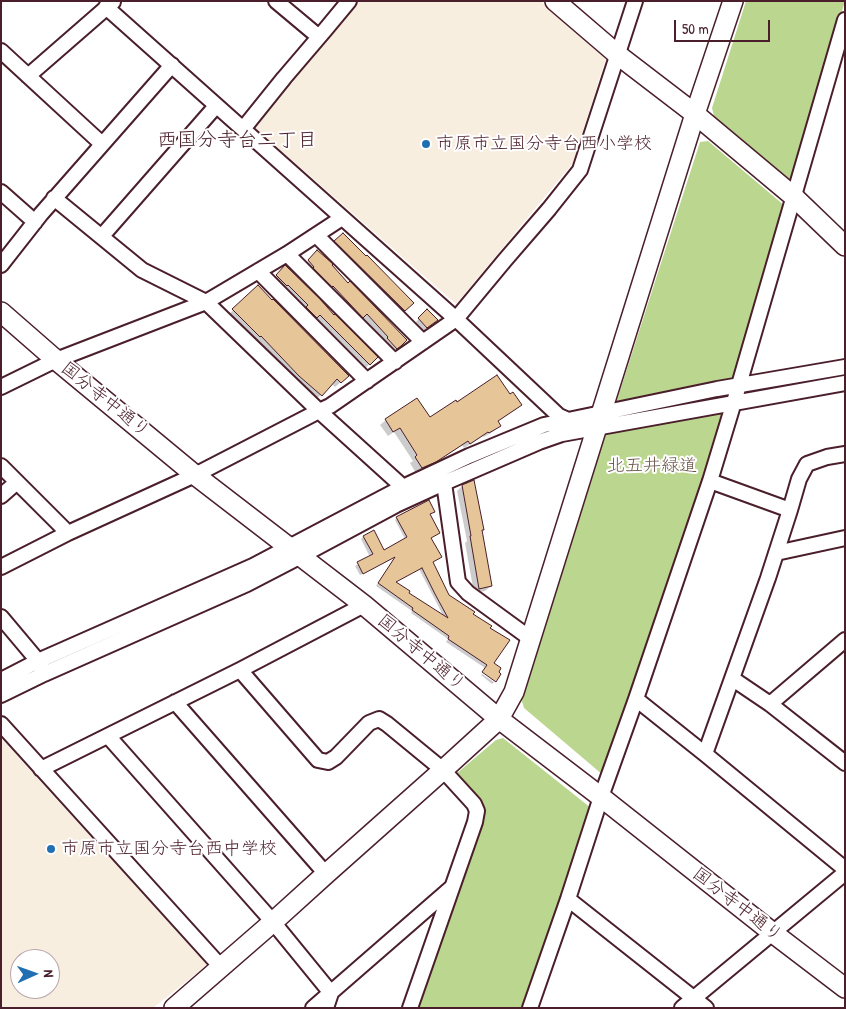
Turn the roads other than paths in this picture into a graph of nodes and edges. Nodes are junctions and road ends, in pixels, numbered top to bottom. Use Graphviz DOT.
graph roads {
  1 [pos="276,1"];
  2 [pos="349,1"];
  3 [pos="555,1"];
  4 [pos="635,1"];
  5 [pos="733,1"];
  6 [pos="110,4"];
  7 [pos="845,20"];
  8 [pos="319,37"];
  9 [pos="1,51"];
  10 [pos="618,55"];
  11 [pos="172,65"];
  12 [pos="28,76"];
  13 [pos="216,106"];
  14 [pos="695,114"];
  15 [pos="243,129"];
  16 [pos="102,144"];
  17 [pos="1,192"];
  18 [pos="793,196"];
  19 [pos="54,198"];
  20 [pos="342,218"];
  21 [pos="35,222"];
  22 [pos="316,235"];
  23 [pos="102,236"];
  24 [pos="845,246"];
  25 [pos="287,254"];
  26 [pos="1,265"];
  27 [pos="258,271"];
  28 [pos="206,302"];
  29 [pos="1,312"];
  30 [pos="456,319"];
  31 [pos="423,342"];
  32 [pos="56,360"];
  33 [pos="395,362"];
  34 [pos="845,367"];
  35 [pos="368,381"];
  36 [pos="845,383"];
  37 [pos="738,386"];
  38 [pos="1,387"];
  39 [pos="734,402"];
  40 [pos="319,411"];
  41 [pos="568,420"];
  42 [pos="599,420"];
  43 [pos="845,454"];
  44 [pos="1,466"];
  45 [pos="195,475"];
  46 [pos="17,482"];
  47 [pos="710,482"];
  48 [pos="444,483"];
  49 [pos="403,487"];
  50 [pos="1,496"];
  51 [pos="790,510"];
  52 [pos="68,533"];
  53 [pos="845,538"];
  54 [pos="295,552"];
  55 [pos="776,553"];
  56 [pos="1,567"];
  57 [pos="364,605"];
  58 [pos="1,617"];
  59 [pos="531,639"];
  60 [pos="845,640"];
  61 [pos="38,661"];
  62 [pos="240,670"];
  63 [pos="44,674"];
  64 [pos="733,679"];
  65 [pos="1,680"];
  66 [pos="1,695"];
  67 [pos="636,699"];
  68 [pos="175,702"];
  69 [pos="770,704"];
  70 [pos="499,719"];
  71 [pos="1,724"];
  72 [pos="108,736"];
  73 [pos="705,754"];
  74 [pos="842,757"];
  75 [pos="41,769"];
  76 [pos="443,770"];
  77 [pos="601,797"];
  78 [pos="845,871"];
  79 [pos="326,874"];
  80 [pos="452,887"];
  81 [pos="568,899"];
  82 [pos="273,922"];
  83 [pos="773,933"];
  84 [pos="221,967"];
  85 [pos="845,988"];
  86 [pos="331,992"];
  87 [pos="693,998"];
  88 [pos="174,1008"];
  89 [pos="313,1008"];
  90 [pos="326,1008"];
  91 [pos="410,1008"];
  92 [pos="530,1008"];
  93 [pos="682,1008"];
  94 [pos="706,1008"];
  1 -- 8 [label="street"];
  2 -- 8 [label="street"];
  3 -- 10 [label="street"];
  4 -- 10 [label="street"];
  5 -- 14 [label="street"];
  6 -- 11 [label="street"];
  6 -- 12 [label="street"];
  7 -- 18 [label="street"];
  8 -- 15 [label="street"];
  9 -- 12 [label="street"];
  10 -- 14 [label="street"];
  10 -- 30 [label="street"];
  11 -- 13 [label="street"];
  11 -- 16 [label="street"];
  12 -- 16 [label="street"];
  13 -- 15 [label="street"];
  13 -- 23 [label="street"];
  14 -- 18 [label="street"];
  14 -- 42 [label="street"];
  15 -- 20 [label="street"];
  16 -- 19 [label="street"];
  17 -- 21 [label="street"];
  18 -- 24 [label="street"];
  18 -- 37 [label="street"];
  19 -- 21 [label="street"];
  19 -- 23 [label="street"];
  20 -- 22 [label="street"];
  20 -- 30 [label="street"];
  21 -- 26 [label="street"];
  22 -- 25 [label="street"];
  22 -- 31 [label="street"];
  23 -- 28 [label="street"];
  25 -- 27 [label="street"];
  25 -- 33 [label="street"];
  27 -- 28 [label="street"];
  27 -- 35 [label="street"];
  28 -- 32 [label="street"];
  28 -- 40 [label="street"];
  29 -- 32 [label="street, 国分寺中通り"];
  30 -- 31 [label="street"];
  30 -- 41 [label="street"];
  31 -- 33 [label="street"];
  32 -- 38 [label="street"];
  32 -- 45 [label="street, 国分寺中通り"];
  33 -- 35 [label="street"];
  34 -- 37 [label="street"];
  35 -- 40 [label="street"];
  36 -- 39 [label="street"];
  37 -- 39 [label="street"];
  37 -- 42 [label="street"];
  39 -- 42 [label="street"];
  39 -- 47 [label="street"];
  40 -- 45 [label="street"];
  40 -- 49 [label="street"];
  41 -- 42 [label="street"];
  41 -- 49 [label="street"];
  42 -- 48 [label="street"];
  42 -- 59 [label="street"];
  43 -- 51 [label="street"];
  44 -- 46 [label="street"];
  45 -- 52 [label="street"];
  45 -- 54 [label="street, 国分寺中通り"];
  46 -- 50 [label="street"];
  46 -- 52 [label="street"];
  47 -- 51 [label="street"];
  47 -- 67 [label="street"];
  48 -- 54 [label="street"];
  48 -- 59 [label="street"];
  49 -- 54 [label="street"];
  51 -- 55 [label="street"];
  52 -- 56 [label="street"];
  53 -- 55 [label="street"];
  54 -- 57 [label="street, 国分寺中通り"];
  54 -- 61 [label="street"];
  54 -- 63 [label="street"];
  55 -- 64 [label="street"];
  57 -- 62 [label="street"];
  57 -- 70 [label="street, 国分寺中通り"];
  58 -- 61 [label="street"];
  59 -- 70 [label="street"];
  60 -- 69 [label="street"];
  61 -- 63 [label="street"];
  61 -- 65 [label="street"];
  62 -- 68 [label="street"];
  62 -- 76 [label="street"];
  63 -- 66 [label="street"];
  64 -- 69 [label="street"];
  64 -- 73 [label="street"];
  67 -- 73 [label="street"];
  67 -- 77 [label="street"];
  68 -- 72 [label="street"];
  68 -- 79 [label="street"];
  69 -- 74 [label="street"];
  70 -- 76 [label="street"];
  70 -- 77 [label="street, 国分寺中通り"];
  71 -- 75 [label="street"];
  72 -- 75 [label="street"];
  72 -- 82 [label="street"];
  73 -- 78 [label="street"];
  75 -- 84 [label="street"];
  76 -- 79 [label="street"];
  76 -- 80 [label="street"];
  77 -- 81 [label="street"];
  77 -- 83 [label="street, 国分寺中通り"];
  78 -- 83 [label="street"];
  79 -- 82 [label="street"];
  80 -- 86 [label="street"];
  80 -- 91 [label="street"];
  81 -- 87 [label="street"];
  81 -- 92 [label="street"];
  82 -- 84 [label="street"];
  82 -- 86 [label="street"];
  83 -- 85 [label="street, 国分寺中通り"];
  83 -- 87 [label="street"];
  84 -- 88 [label="street"];
  86 -- 89 [label="street"];
  86 -- 90 [label="street"];
  87 -- 93 [label="street"];
  87 -- 94 [label="street"];
}
